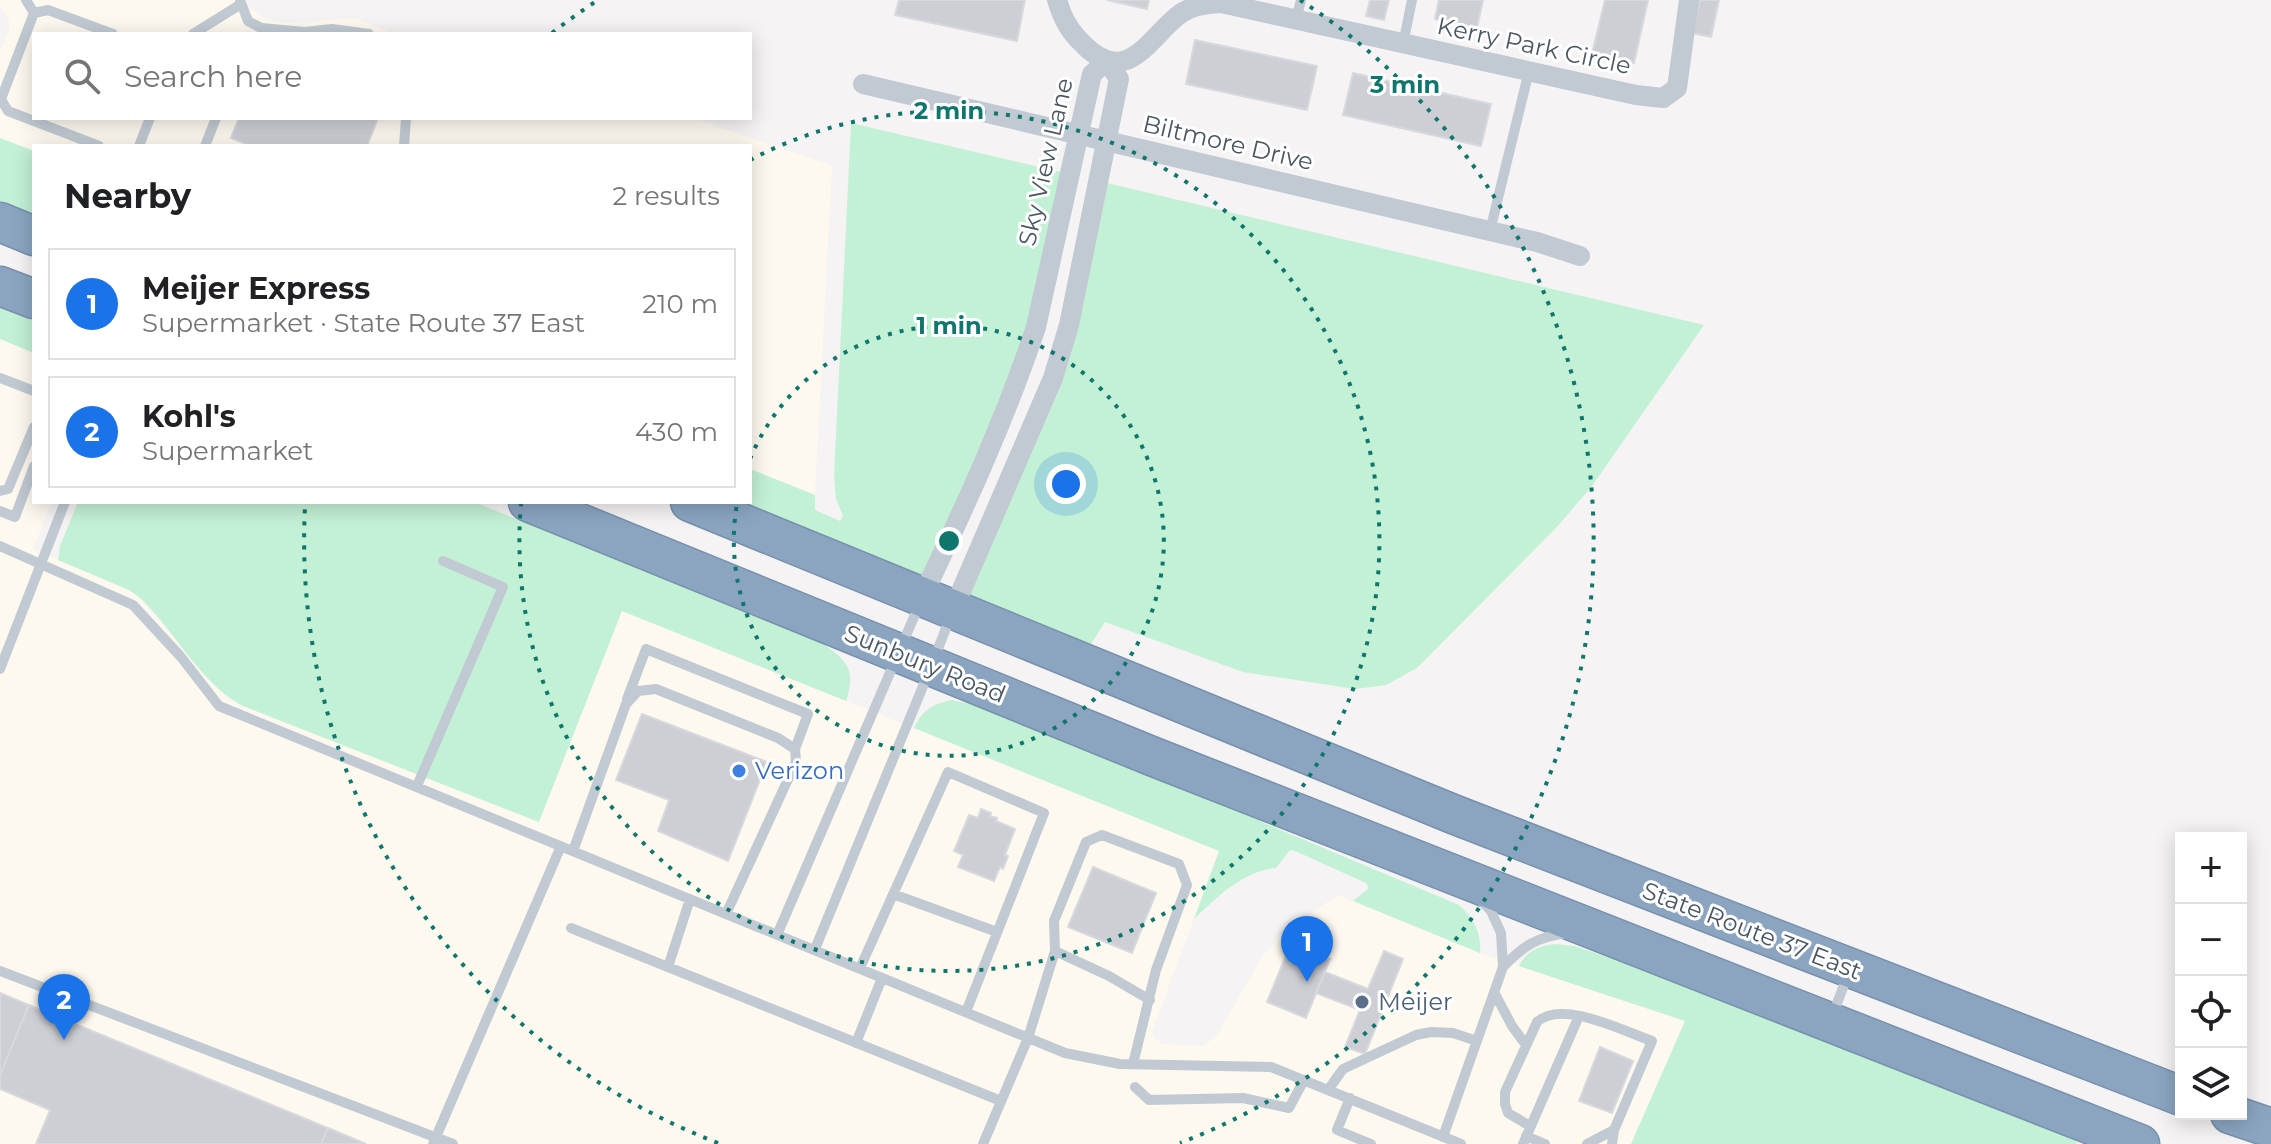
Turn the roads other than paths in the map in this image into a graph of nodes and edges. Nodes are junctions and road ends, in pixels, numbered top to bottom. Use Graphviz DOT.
graph roads {
  1 [pos="26,0"];
  2 [pos="1057,0"];
  3 [pos="1412,0"];
  4 [pos="1689,0"];
  5 [pos="240,2"];
  6 [pos="1299,10"];
  7 [pos="34,13"];
  8 [pos="252,29"];
  9 [pos="108,32"];
  10 [pos="196,32"];
  11 [pos="305,32"];
  12 [pos="305,32"];
  13 [pos="354,32"];
  14 [pos="1403,44"];
  15 [pos="1107,61"];
  16 [pos="1529,71"];
  17 [pos="863,84"];
  18 [pos="149,120"];
  19 [pos="215,120"];
  20 [pos="406,120"];
  21 [pos="1078,135"];
  22 [pos="1106,141"];
  23 [pos="94,144"];
  24 [pos="140,144"];
  25 [pos="206,144"];
  26 [pos="404,144"];
  27 [pos="0,222"];
  28 [pos="1490,231"];
  29 [pos="32,235"];
  30 [pos="1580,256"];
  31 [pos="0,286"];
  32 [pos="32,298"];
  33 [pos="0,378"];
  34 [pos="32,390"];
  35 [pos="32,432"];
  36 [pos="32,480"];
  37 [pos="0,491"];
  38 [pos="64,504"];
  39 [pos="533,504"];
  40 [pos="698,504"];
  41 [pos="0,511"];
  42 [pos="0,546"];
  43 [pos="443,561"];
  44 [pos="41,563"];
  45 [pos="938,604"];
  46 [pos="915,660"];
  47 [pos="0,669"];
  48 [pos="626,704"];
  49 [pos="795,749"];
  50 [pos="417,786"];
  51 [pos="561,846"];
  52 [pos="573,851"];
  53 [pos="1460,878"];
  54 [pos="893,894"];
  55 [pos="690,899"];
  56 [pos="726,914"];
  57 [pos="571,928"];
  58 [pos="1590,929"];
  59 [pos="997,932"];
  60 [pos="777,935"];
  61 [pos="815,949"];
  62 [pos="1055,951"];
  63 [pos="668,967"];
  64 [pos="1503,967"];
  65 [pos="860,968"];
  66 [pos="1851,969"];
  67 [pos="0,971"];
  68 [pos="882,978"];
  69 [pos="1494,992"];
  70 [pos="1150,1000"];
  71 [pos="966,1012"];
  72 [pos="1579,1016"];
  73 [pos="1830,1022"];
  74 [pos="1028,1038"];
  75 [pos="1477,1041"];
  76 [pos="856,1043"];
  77 [pos="1526,1045"];
  78 [pos="1133,1064"];
  79 [pos="1304,1080"];
  80 [pos="2135,1080"];
  81 [pos="1135,1087"];
  82 [pos="1328,1090"];
  83 [pos="2175,1094"];
  84 [pos="1350,1098"];
  85 [pos="1001,1101"];
  86 [pos="2247,1120"];
  87 [pos="2271,1128"];
  88 [pos="1614,1130"];
  89 [pos="1526,1135"];
  90 [pos="1443,1137"];
  91 [pos="434,1141"];
  92 [pos="2122,1141"];
  93 [pos="453,1144"];
  94 [pos="983,1144"];
  95 [pos="1371,1144"];
  96 [pos="1461,1144"];
  97 [pos="1545,1144"];
  98 [pos="1587,1144"];
  99 [pos="1612,1144"];
  1 -- 7 [label="lane"];
  2 -- 15 [label="street"];
  3 -- 14 [label="lane"];
  4 -- 16 [label="street, Kerry Park Circle"];
  5 -- 8 [label="lane"];
  5 -- 10 [label="lane"];
  6 -- 14 [label="street, Kerry Park Circle"];
  6 -- 15 [label="street, Kerry Park Circle"];
  7 -- 9 [label="lane"];
  7 -- 23 [label="lane"];
  8 -- 12 [label="lane"];
  11 -- 13 [label="lane"];
  14 -- 16 [label="street, Kerry Park Circle"];
  15 -- 21 [label="street, Sky View Lane"];
  15 -- 22 [label="street, Sky View Lane"];
  16 -- 28 [label="lane"];
  17 -- 21 [label="street, Biltmore Drive"];
  18 -- 24 [label="lane"];
  19 -- 25 [label="lane"];
  20 -- 26 [label="lane"];
  21 -- 22 [label="street, Biltmore Drive"];
  21 -- 45 [label="street, Sky View Lane"];
  22 -- 28 [label="street, Biltmore Drive"];
  22 -- 45 [label="street, Sky View Lane"];
  27 -- 29 [label="highway"];
  28 -- 30 [label="street, Biltmore Drive"];
  31 -- 32 [label="highway"];
  33 -- 34 [label="lane"];
  35 -- 37 [label="lane"];
  36 -- 41 [label="lane"];
  38 -- 44 [label="lane"];
  39 -- 46 [label="highway, Sunbury Road"];
  40 -- 45 [label="highway"];
  42 -- 44 [label="lane"];
  43 -- 50 [label="lane"];
  44 -- 47 [label="lane"];
  44 -- 50 [label="lane"];
  45 -- 46 [label="lane"];
  45 -- 46 [label="lane"];
  45 -- 66 [label="highway, State Route 37 East"];
  46 -- 53 [label="highway, Sunbury Road"];
  46 -- 60 [label="lane"];
  46 -- 61 [label="lane"];
  48 -- 49 [label="lane"];
  48 -- 49 [label="lane"];
  48 -- 52 [label="lane"];
  49 -- 56 [label="lane"];
  50 -- 51 [label="lane"];
  51 -- 52 [label="lane"];
  51 -- 91 [label="lane"];
  52 -- 55 [label="lane"];
  53 -- 58 [label="highway"];
  53 -- 64 [label="lane"];
  54 -- 59 [label="lane"];
  54 -- 59 [label="lane"];
  54 -- 65 [label="lane"];
  55 -- 56 [label="lane"];
  55 -- 63 [label="lane"];
  56 -- 60 [label="lane"];
  57 -- 63 [label="lane"];
  58 -- 64 [label="lane"];
  58 -- 73 [label="highway"];
  59 -- 71 [label="lane"];
  60 -- 61 [label="lane"];
  61 -- 65 [label="lane"];
  62 -- 70 [label="lane"];
  62 -- 70 [label="lane"];
  62 -- 74 [label="lane"];
  63 -- 76 [label="lane"];
  64 -- 69 [label="lane"];
  65 -- 68 [label="lane"];
  66 -- 73 [label="lane"];
  66 -- 80 [label="highway, State Route 37 East"];
  67 -- 91 [label="lane"];
  68 -- 71 [label="lane"];
  68 -- 76 [label="lane"];
  69 -- 75 [label="lane"];
  69 -- 77 [label="lane"];
  70 -- 78 [label="lane"];
  71 -- 74 [label="lane"];
  72 -- 77 [label="lane"];
  72 -- 88 [label="lane"];
  72 -- 89 [label="lane"];
  73 -- 92 [label="highway"];
  74 -- 78 [label="lane"];
  74 -- 85 [label="lane"];
  75 -- 82 [label="lane"];
  75 -- 90 [label="lane"];
  76 -- 85 [label="lane"];
  77 -- 89 [label="lane"];
  78 -- 79 [label="lane"];
  79 -- 81 [label="lane"];
  79 -- 82 [label="lane"];
  80 -- 83 [label="highway, State Route 37 East"];
  80 -- 92 [label="highway"];
  82 -- 84 [label="lane"];
  84 -- 90 [label="lane"];
  84 -- 95 [label="lane"];
  85 -- 94 [label="lane"];
  86 -- 87 [label="highway"];
  88 -- 98 [label="lane"];
  88 -- 99 [label="lane"];
  89 -- 97 [label="lane"];
  90 -- 96 [label="lane"];
  91 -- 93 [label="lane"];
}
